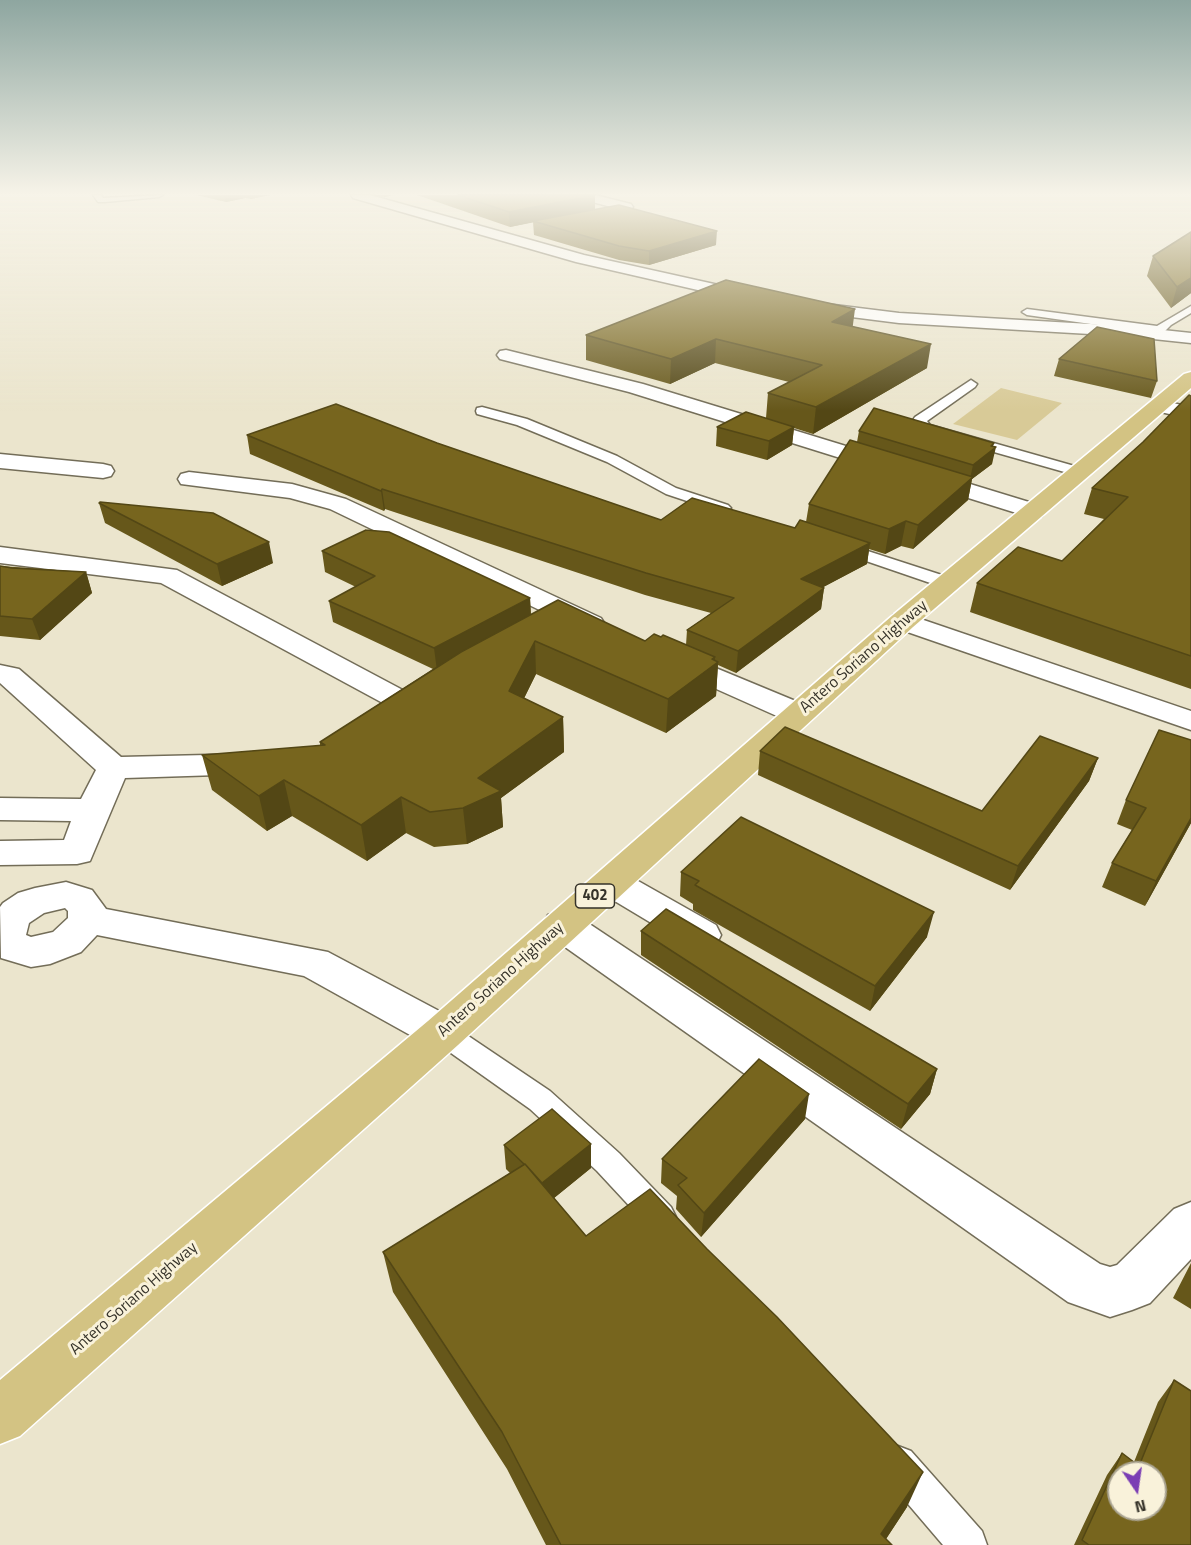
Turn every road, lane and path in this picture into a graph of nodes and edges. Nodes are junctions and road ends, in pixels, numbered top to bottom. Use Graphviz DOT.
graph roads {
  1 [pos="616,267"];
  2 [pos="765,301"];
  3 [pos="799,306"];
  4 [pos="1191,309"];
  5 [pos="1027,312"];
  6 [pos="1160,332"];
  7 [pos="1191,338"];
  8 [pos="506,355"];
  9 [pos="1191,378"];
  10 [pos="971,384"];
  11 [pos="1175,410"];
  12 [pos="482,411"];
  13 [pos="0,461"];
  14 [pos="103,471"];
  15 [pos="1080,472"];
  16 [pos="189,479"];
  17 [pos="1034,511"];
  18 [pos="738,513"];
  19 [pos="826,542"];
  20 [pos="0,555"];
  21 [pos="948,583"];
  22 [pos="567,614"];
  23 [pos="903,621"];
  24 [pos="536,630"];
  25 [pos="609,632"];
  26 [pos="651,650"];
  27 [pos="0,674"];
  28 [pos="799,714"];
  29 [pos="372,720"];
  30 [pos="1191,721"];
  31 [pos="283,762"];
  32 [pos="113,768"];
  33 [pos="0,809"];
  34 [pos="92,810"];
  35 [pos="77,852"];
  36 [pos="0,853"];
  37 [pos="611,882"];
  38 [pos="562,925"];
  39 [pos="734,954"];
  40 [pos="442,1032"];
  41 [pos="1191,1225"];
  42 [pos="677,1236"];
  43 [pos="0,1416"];
  44 [pos="876,1440"];
  45 [pos="968,1545"];
  1 -- 2 [label="street"];
  3 -- 6 [label="street"];
  4 -- 6 [label="lane"];
  5 -- 6 [label="lane"];
  6 -- 7 [label="street"];
  8 -- 17 [label="street"];
  9 -- 11 [label="main road, Antero Soriano Highway / 402"];
  10 -- 15 [label="lane"];
  11 -- 15 [label="main road, Antero Soriano Highway / 402"];
  12 -- 18 [label="lane"];
  13 -- 14 [label="street"];
  15 -- 17 [label="main road, Antero Soriano Highway / 402"];
  16 -- 22 [label="street"];
  17 -- 21 [label="main road, Antero Soriano Highway / 402"];
  19 -- 21 [label="lane"];
  20 -- 29 [label="street"];
  21 -- 23 [label="main road, Antero Soriano Highway / 402"];
  22 -- 24 [label="street"];
  22 -- 25 [label="street"];
  23 -- 28 [label="main road, Antero Soriano Highway / 402"];
  23 -- 30 [label="street"];
  26 -- 28 [label="street"];
  27 -- 32 [label="street"];
  28 -- 37 [label="main road, Antero Soriano Highway / 402"];
  31 -- 32 [label="street"];
  32 -- 34 [label="street"];
  33 -- 34 [label="street"];
  34 -- 35 [label="street"];
  35 -- 36 [label="street"];
  35 -- 40 [label="street"];
  37 -- 38 [label="main road, Antero Soriano Highway / 402"];
  37 -- 39 [label="street"];
  38 -- 40 [label="main road, Antero Soriano Highway / 402"];
  38 -- 41 [label="street"];
  40 -- 42 [label="lane"];
  40 -- 43 [label="main road, Antero Soriano Highway / 402"];
  44 -- 45 [label="lane"];
}
